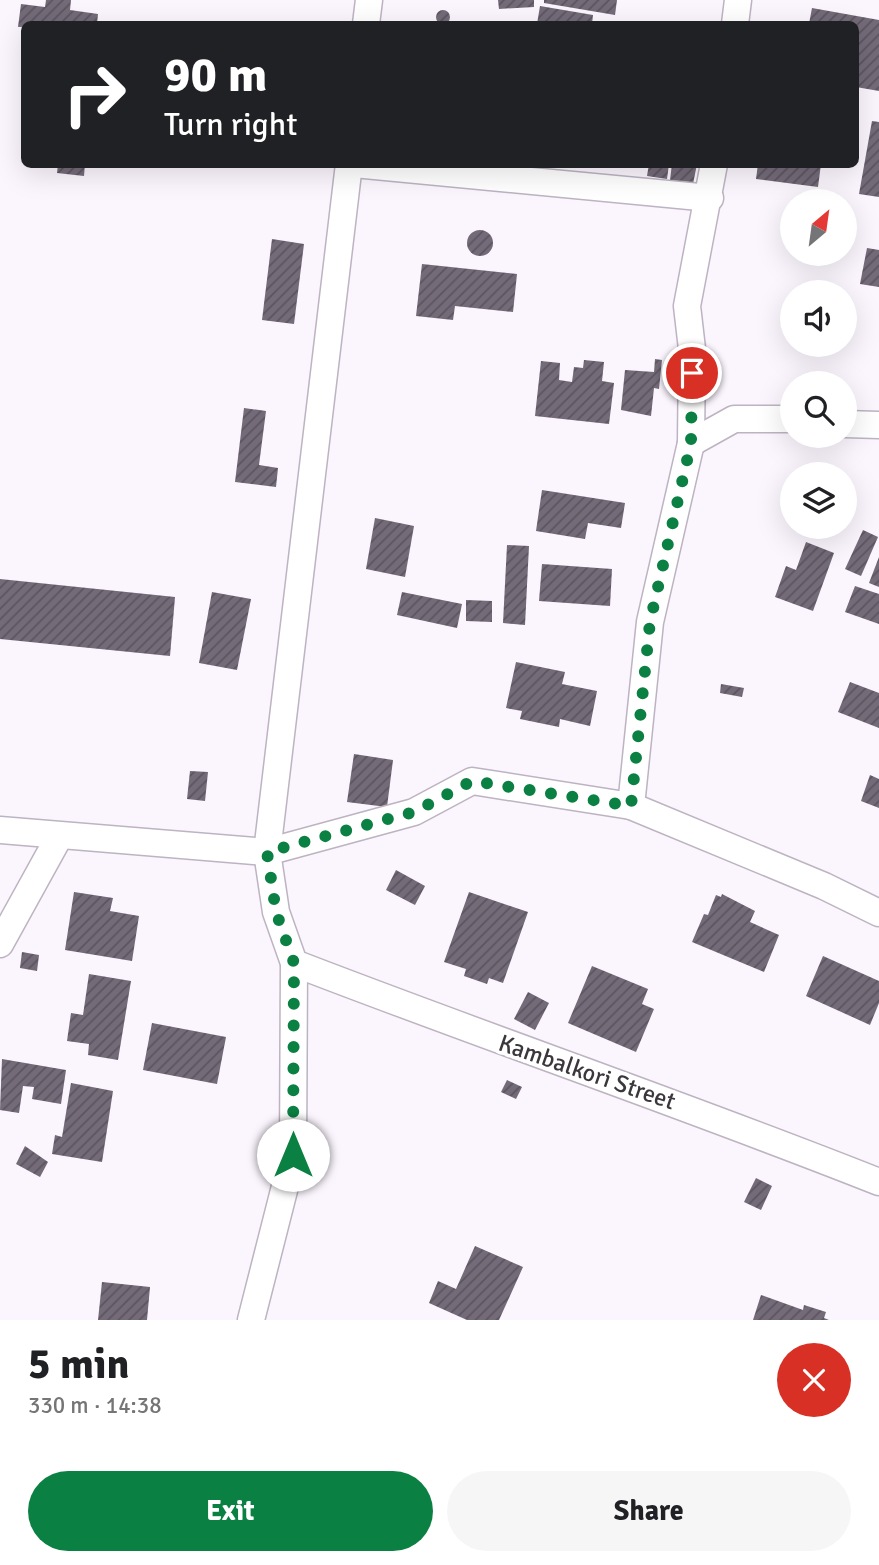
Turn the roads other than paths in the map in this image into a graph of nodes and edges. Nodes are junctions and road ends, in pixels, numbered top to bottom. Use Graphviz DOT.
graph roads {
  1 [pos="369,0"];
  2 [pos="738,0"];
  3 [pos="366,21"];
  4 [pos="735,21"];
  5 [pos="351,168"];
  6 [pos="393,168"];
  7 [pos="714,168"];
  8 [pos="710,198"];
  9 [pos="780,419"];
  10 [pos="857,424"];
  11 [pos="879,425"];
  12 [pos="691,443"];
  13 [pos="631,806"];
  14 [pos="0,830"];
  15 [pos="59,837"];
  16 [pos="267,852"];
  17 [pos="879,913"];
  18 [pos="0,944"];
  19 [pos="294,963"];
  20 [pos="879,1182"];
  21 [pos="251,1320"];
  1 -- 3 [label="street"];
  2 -- 4 [label="street"];
  5 -- 16 [label="street"];
  6 -- 8 [label="street"];
  7 -- 8 [label="street"];
  8 -- 12 [label="street"];
  9 -- 12 [label="street"];
  10 -- 11 [label="street"];
  12 -- 13 [label="street"];
  13 -- 16 [label="street"];
  13 -- 17 [label="street"];
  14 -- 15 [label="street"];
  15 -- 16 [label="street"];
  15 -- 18 [label="street"];
  16 -- 19 [label="street"];
  19 -- 20 [label="street, Kambalkori Street"];
  19 -- 21 [label="street"];
}
